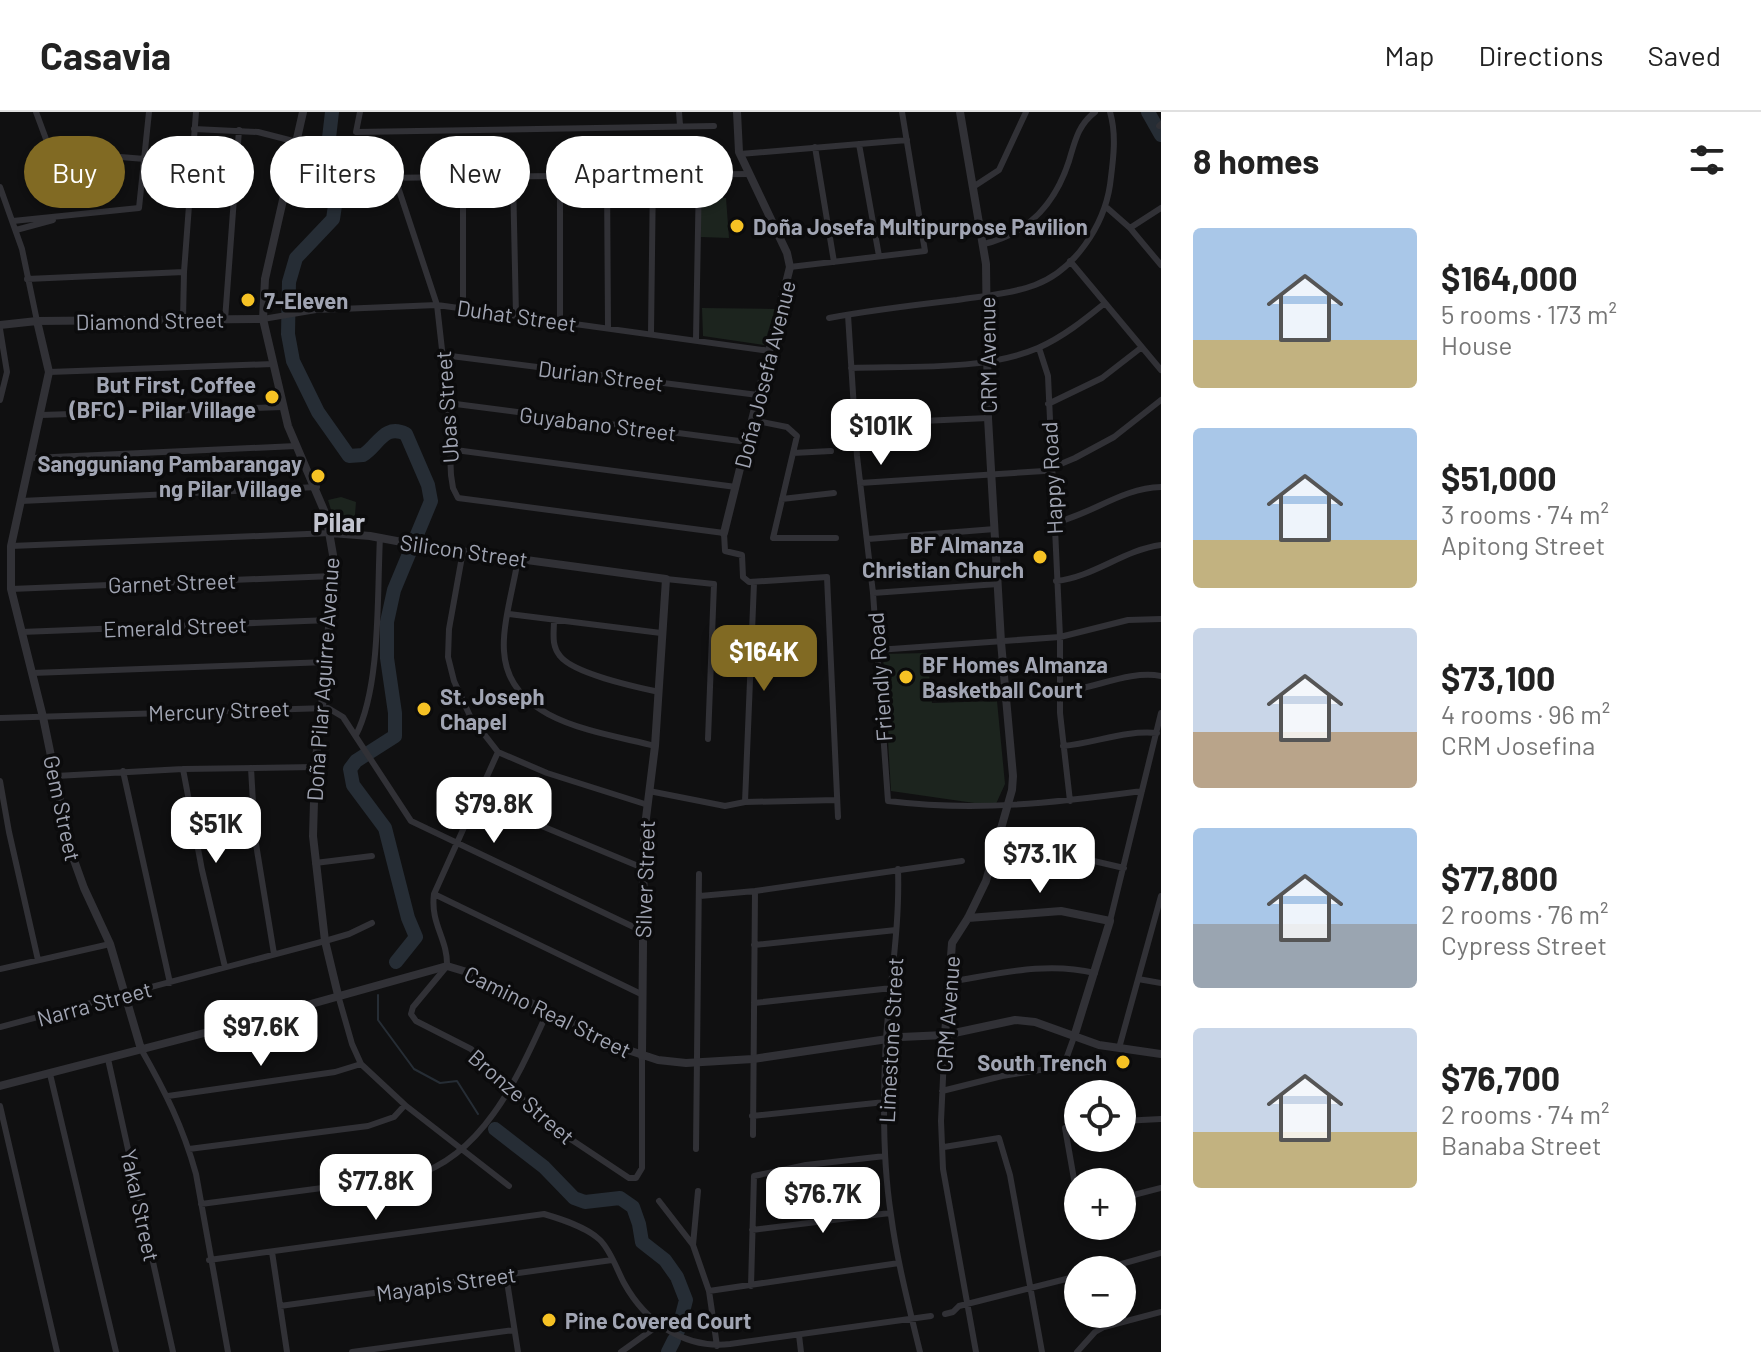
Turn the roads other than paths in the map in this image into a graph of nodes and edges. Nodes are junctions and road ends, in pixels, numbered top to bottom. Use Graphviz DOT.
graph roads {
  1 [pos="36,112"];
  2 [pos="149,112"];
  3 [pos="196,112"];
  4 [pos="303,112"];
  5 [pos="360,112"];
  6 [pos="679,112"];
  7 [pos="737,112"];
  8 [pos="902,112"];
  9 [pos="960,112"];
  10 [pos="1026,112"];
  11 [pos="1095,112"];
  12 [pos="1110,112"];
  13 [pos="680,125"];
  14 [pos="714,126"];
  15 [pos="194,129"];
  16 [pos="239,130"];
  17 [pos="147,136"];
  18 [pos="276,136"];
  19 [pos="298,136"];
  20 [pos="907,140"];
  21 [pos="859,144"];
  22 [pos="815,147"];
  23 [pos="740,154"];
  24 [pos="141,159"];
  25 [pos="733,174"];
  26 [pos="749,174"];
  27 [pos="0,187"];
  28 [pos="973,187"];
  29 [pos="141,192"];
  30 [pos="404,205"];
  31 [pos="1105,206"];
  32 [pos="282,208"];
  33 [pos="463,208"];
  34 [pos="514,208"];
  35 [pos="560,208"];
  36 [pos="607,208"];
  37 [pos="653,208"];
  38 [pos="698,208"];
  39 [pos="1161,208"];
  40 [pos="57,218"];
  41 [pos="13,221"];
  42 [pos="1130,228"];
  43 [pos="16,230"];
  44 [pos="984,244"];
  45 [pos="879,256"];
  46 [pos="1070,261"];
  47 [pos="834,262"];
  48 [pos="1161,265"];
  49 [pos="790,267"];
  50 [pos="184,272"];
  51 [pos="27,279"];
  52 [pos="984,296"];
  53 [pos="1105,303"];
  54 [pos="437,305"];
  55 [pos="463,307"];
  56 [pos="516,315"];
  57 [pos="848,315"];
  58 [pos="829,318"];
  59 [pos="263,319"];
  60 [pos="183,320"];
  61 [pos="225,320"];
  62 [pos="37,321"];
  63 [pos="560,321"];
  64 [pos="0,327"];
  65 [pos="608,327"];
  66 [pos="651,333"];
  67 [pos="696,339"];
  68 [pos="1142,347"];
  69 [pos="1039,348"];
  70 [pos="770,351"];
  71 [pos="443,355"];
  72 [pos="986,361"];
  73 [pos="273,364"];
  74 [pos="851,368"];
  75 [pos="1161,370"];
  76 [pos="49,372"];
  77 [pos="758,395"];
  78 [pos="0,400"];
  79 [pos="1161,400"];
  80 [pos="448,403"];
  81 [pos="1048,404"];
  82 [pos="283,407"];
  83 [pos="41,415"];
  84 [pos="988,418"];
  85 [pos="752,420"];
  86 [pos="856,424"];
  87 [pos="747,442"];
  88 [pos="296,446"];
  89 [pos="448,449"];
  90 [pos="831,451"];
  91 [pos="793,453"];
  92 [pos="32,458"];
  93 [pos="1050,468"];
  94 [pos="992,474"];
  95 [pos="860,483"];
  96 [pos="317,487"];
  97 [pos="736,487"];
  98 [pos="1161,487"];
  99 [pos="834,493"];
  100 [pos="782,499"];
  101 [pos="21,501"];
  102 [pos="1053,523"];
  103 [pos="995,529"];
  104 [pos="331,533"];
  105 [pos="724,533"];
  106 [pos="380,537"];
  107 [pos="836,538"];
  108 [pos="868,539"];
  109 [pos="1161,545"];
  110 [pos="11,546"];
  111 [pos="463,551"];
  112 [pos="518,559"];
  113 [pos="333,576"];
  114 [pos="666,579"];
  115 [pos="1056,581"];
  116 [pos="754,583"];
  117 [pos="998,584"];
  118 [pos="11,589"];
  119 [pos="873,593"];
  120 [pos="509,614"];
  121 [pos="1161,619"];
  122 [pos="330,620"];
  123 [pos="554,620"];
  124 [pos="21,632"];
  125 [pos="661,633"];
  126 [pos="1060,637"];
  127 [pos="1001,642"];
  128 [pos="877,650"];
  129 [pos="327,662"];
  130 [pos="32,673"];
  131 [pos="1161,676"];
  132 [pos="659,692"];
  133 [pos="1060,692"];
  134 [pos="322,707"];
  135 [pos="1161,713"];
  136 [pos="43,717"];
  137 [pos="0,718"];
  138 [pos="1157,733"];
  139 [pos="356,735"];
  140 [pos="708,739"];
  141 [pos="655,746"];
  142 [pos="1063,746"];
  143 [pos="498,752"];
  144 [pos="315,767"];
  145 [pos="251,768"];
  146 [pos="183,769"];
  147 [pos="123,771"];
  148 [pos="56,776"];
  149 [pos="0,781"];
  150 [pos="649,791"];
  151 [pos="1142,791"];
  152 [pos="477,799"];
  153 [pos="837,800"];
  154 [pos="1070,801"];
  155 [pos="745,802"];
  156 [pos="648,805"];
  157 [pos="1007,805"];
  158 [pos="838,817"];
  159 [pos="456,843"];
  160 [pos="372,856"];
  161 [pos="992,860"];
  162 [pos="962,861"];
  163 [pos="315,863"];
  164 [pos="643,868"];
  165 [pos="1124,868"];
  166 [pos="898,869"];
  167 [pos="699,874"];
  168 [pos="755,891"];
  169 [pos="434,894"];
  170 [pos="700,896"];
  171 [pos="1161,896"];
  172 [pos="968,918"];
  173 [pos="1110,921"];
  174 [pos="372,923"];
  175 [pos="896,930"];
  176 [pos="642,931"];
  177 [pos="325,941"];
  178 [pos="110,944"];
  179 [pos="754,945"];
  180 [pos="274,954"];
  181 [pos="38,960"];
  182 [pos="447,966"];
  183 [pos="225,967"];
  184 [pos="0,969"];
  185 [pos="1095,973"];
  186 [pos="1138,979"];
  187 [pos="948,982"];
  188 [pos="170,983"];
  189 [pos="1161,983"];
  190 [pos="892,988"];
  191 [pos="641,994"];
  192 [pos="126,995"];
  193 [pos="338,995"];
  194 [pos="754,1003"];
  195 [pos="548,1011"];
  196 [pos="0,1027"];
  197 [pos="945,1035"];
  198 [pos="1074,1037"];
  199 [pos="886,1039"];
  200 [pos="1119,1048"];
  201 [pos="141,1049"];
  202 [pos="1161,1054"];
  203 [pos="642,1056"];
  204 [pos="108,1059"];
  205 [pos="753,1059"];
  206 [pos="697,1063"];
  207 [pos="361,1064"];
  208 [pos="50,1074"];
  209 [pos="0,1086"];
  210 [pos="512,1089"];
  211 [pos="942,1091"];
  212 [pos="168,1096"];
  213 [pos="885,1102"];
  214 [pos="405,1105"];
  215 [pos="0,1106"];
  216 [pos="752,1116"];
  217 [pos="1161,1119"];
  218 [pos="1136,1120"];
  219 [pos="753,1135"];
  220 [pos="944,1147"];
  221 [pos="189,1149"];
  222 [pos="460,1149"];
  223 [pos="696,1149"];
  224 [pos="885,1156"];
  225 [pos="636,1178"];
  226 [pos="509,1186"];
  227 [pos="1161,1188"];
  228 [pos="698,1191"];
  229 [pos="1136,1194"];
  230 [pos="659,1201"];
  231 [pos="201,1204"];
  232 [pos="890,1213"];
  233 [pos="752,1230"];
  234 [pos="693,1245"];
  235 [pos="272,1252"];
  236 [pos="1161,1253"];
  237 [pos="209,1260"];
  238 [pos="612,1260"];
  239 [pos="1136,1260"];
  240 [pos="899,1263"];
  241 [pos="506,1275"];
  242 [pos="1064,1280"];
  243 [pos="751,1286"];
  244 [pos="1031,1289"];
  245 [pos="709,1291"];
  246 [pos="967,1304"];
  247 [pos="280,1306"];
  248 [pos="1161,1312"];
  249 [pos="945,1314"];
  250 [pos="931,1316"];
  251 [pos="912,1319"];
  252 [pos="660,1324"];
  253 [pos="514,1330"];
  254 [pos="799,1335"];
  255 [pos="717,1346"];
  256 [pos="57,1352"];
  257 [pos="116,1352"];
  258 [pos="173,1352"];
  259 [pos="228,1352"];
  260 [pos="287,1352"];
  261 [pos="352,1352"];
  262 [pos="518,1352"];
  263 [pos="621,1352"];
  264 [pos="801,1352"];
  265 [pos="920,1352"];
  266 [pos="976,1352"];
  267 [pos="1042,1352"];
  268 [pos="1077,1352"];
  1 -- 24 [label="street"];
  2 -- 17 [label="street"];
  3 -- 15 [label="street"];
  4 -- 19 [label="street, Doña Pilar Aguirre Avenue"];
  5 -- 13 [label="street"];
  6 -- 13 [label="street"];
  7 -- 23 [label="street, Doña Josefa Avenue"];
  8 -- 20 [label="street"];
  9 -- 28 [label="street, CRM Avenue"];
  10 -- 28 [label="street"];
  11 -- 44 [label="street"];
  12 -- 31 [label="street"];
  13 -- 14 [label="street"];
  15 -- 16 [label="street"];
  15 -- 50 [label="street"];
  16 -- 18 [label="street"];
  16 -- 61 [label="street"];
  20 -- 21 [label="street"];
  20 -- 45 [label="street"];
  21 -- 22 [label="street"];
  21 -- 45 [label="street"];
  22 -- 23 [label="street"];
  22 -- 47 [label="street"];
  23 -- 26 [label="street, Doña Josefa Avenue"];
  25 -- 26 [label="street"];
  26 -- 49 [label="street, Doña Josefa Avenue"];
  27 -- 41 [label="street, Gem Street"];
  28 -- 44 [label="street, CRM Avenue"];
  29 -- 40 [label="street"];
  30 -- 54 [label="street, Ubas Street"];
  31 -- 42 [label="street"];
  31 -- 46 [label="street"];
  32 -- 59 [label="street, Doña Pilar Aguirre Avenue"];
  33 -- 55 [label="street"];
  34 -- 56 [label="street"];
  35 -- 63 [label="street"];
  36 -- 65 [label="street"];
  37 -- 66 [label="street"];
  38 -- 67 [label="street"];
  39 -- 42 [label="street"];
  40 -- 41 [label="street"];
  40 -- 43 [label="street"];
  41 -- 43 [label="street, Gem Street"];
  42 -- 48 [label="street"];
  43 -- 51 [label="street, Gem Street"];
  44 -- 52 [label="street, CRM Avenue"];
  45 -- 47 [label="street"];
  46 -- 52 [label="street"];
  46 -- 53 [label="street"];
  47 -- 49 [label="street"];
  49 -- 70 [label="street, Doña Josefa Avenue"];
  50 -- 51 [label="street"];
  50 -- 60 [label="street"];
  51 -- 62 [label="street, Gem Street"];
  52 -- 57 [label="street"];
  52 -- 72 [label="street, CRM Avenue"];
  53 -- 68 [label="street"];
  53 -- 69 [label="street"];
  54 -- 55 [label="street, Duhat Street"];
  54 -- 59 [label="street, Duhat Street"];
  54 -- 71 [label="street, Ubas Street"];
  55 -- 56 [label="street, Duhat Street"];
  56 -- 63 [label="street, Duhat Street"];
  57 -- 58 [label="street"];
  57 -- 74 [label="street, Friendly Road"];
  59 -- 61 [label="street, Diamond Street"];
  59 -- 73 [label="street, Doña Pilar Aguirre Avenue"];
  60 -- 61 [label="street, Diamond Street"];
  60 -- 62 [label="street, Diamond Street"];
  62 -- 64 [label="street, Diamond Street"];
  62 -- 76 [label="street, Gem Street"];
  63 -- 65 [label="street, Duhat Street"];
  64 -- 78 [label="street"];
  65 -- 66 [label="street, Duhat Street"];
  66 -- 67 [label="street, Duhat Street"];
  67 -- 70 [label="street, Duhat Street"];
  68 -- 75 [label="street"];
  68 -- 81 [label="street"];
  69 -- 72 [label="street"];
  69 -- 81 [label="street, Happy Road"];
  70 -- 77 [label="street, Doña Josefa Avenue"];
  71 -- 77 [label="street, Durian Street"];
  71 -- 80 [label="street, Ubas Street"];
  72 -- 74 [label="street"];
  72 -- 84 [label="street, CRM Avenue"];
  73 -- 76 [label="street"];
  73 -- 82 [label="street, Doña Pilar Aguirre Avenue"];
  74 -- 86 [label="street, Friendly Road"];
  76 -- 83 [label="street, Gem Street"];
  77 -- 85 [label="street, Doña Josefa Avenue"];
  79 -- 93 [label="street"];
  80 -- 87 [label="street, Guyabano Street"];
  80 -- 89 [label="street, Ubas Street"];
  81 -- 93 [label="street, Happy Road"];
  82 -- 83 [label="street"];
  82 -- 88 [label="street, Doña Pilar Aguirre Avenue"];
  83 -- 92 [label="street, Gem Street"];
  84 -- 86 [label="street"];
  84 -- 94 [label="street, CRM Avenue"];
  85 -- 87 [label="street, Doña Josefa Avenue"];
  85 -- 91 [label="street"];
  86 -- 95 [label="street, Friendly Road"];
  87 -- 97 [label="street, Doña Josefa Avenue"];
  88 -- 92 [label="street"];
  88 -- 96 [label="street, Doña Pilar Aguirre Avenue"];
  89 -- 97 [label="street"];
  89 -- 105 [label="street, Ubas Street"];
  90 -- 91 [label="street"];
  91 -- 100 [label="street"];
  92 -- 101 [label="street, Gem Street"];
  93 -- 94 [label="street"];
  93 -- 102 [label="street, Happy Road"];
  94 -- 95 [label="street"];
  94 -- 103 [label="street, CRM Avenue"];
  95 -- 108 [label="street, Friendly Road"];
  96 -- 101 [label="street"];
  96 -- 104 [label="street, Doña Pilar Aguirre Avenue"];
  97 -- 105 [label="street, Doña Josefa Avenue"];
  98 -- 102 [label="street"];
  99 -- 100 [label="street"];
  100 -- 107 [label="street"];
  101 -- 110 [label="street, Gem Street"];
  102 -- 115 [label="street, Happy Road"];
  103 -- 108 [label="street"];
  103 -- 117 [label="street, CRM Avenue"];
  104 -- 106 [label="street, Silicon Street"];
  104 -- 110 [label="street, Silicon Street"];
  104 -- 113 [label="street, Doña Pilar Aguirre Avenue"];
  105 -- 116 [label="street, Doña Josefa Avenue"];
  106 -- 111 [label="street, Silicon Street"];
  106 -- 139 [label="street"];
  108 -- 119 [label="street, Friendly Road"];
  109 -- 115 [label="street"];
  110 -- 118 [label="street, Gem Street"];
  111 -- 112 [label="street, Silicon Street"];
  111 -- 143 [label="street"];
  112 -- 114 [label="street, Silicon Street"];
  112 -- 120 [label="street"];
  113 -- 118 [label="street, Garnet Street"];
  113 -- 122 [label="street, Doña Pilar Aguirre Avenue"];
  114 -- 125 [label="street, Silver Street"];
  114 -- 140 [label="street, Silicon Street"];
  115 -- 126 [label="street, Happy Road"];
  116 -- 153 [label="street"];
  116 -- 155 [label="street"];
  117 -- 119 [label="street"];
  117 -- 127 [label="street, CRM Avenue"];
  118 -- 124 [label="street, Gem Street"];
  119 -- 128 [label="street, Friendly Road"];
  120 -- 123 [label="street"];
  120 -- 141 [label="street"];
  121 -- 126 [label="street"];
  122 -- 124 [label="street, Emerald Street"];
  122 -- 129 [label="street, Doña Pilar Aguirre Avenue"];
  123 -- 125 [label="street"];
  123 -- 132 [label="street"];
  124 -- 130 [label="street, Gem Street"];
  125 -- 132 [label="street, Silver Street"];
  126 -- 127 [label="street"];
  126 -- 133 [label="street, Happy Road"];
  127 -- 128 [label="street"];
  127 -- 157 [label="street, CRM Avenue"];
  128 -- 157 [label="street, Friendly Road"];
  129 -- 130 [label="street"];
  129 -- 134 [label="street, Doña Pilar Aguirre Avenue"];
  130 -- 136 [label="street, Gem Street"];
  131 -- 133 [label="street"];
  132 -- 141 [label="street, Silver Street"];
  133 -- 142 [label="street, Happy Road"];
  134 -- 136 [label="street, Mercury Street"];
  134 -- 139 [label="street, Mercury Street"];
  134 -- 144 [label="street, Doña Pilar Aguirre Avenue"];
  135 -- 138 [label="street"];
  136 -- 137 [label="street, Mercury Street"];
  136 -- 148 [label="street, Gem Street"];
  138 -- 142 [label="street"];
  138 -- 151 [label="street"];
  139 -- 159 [label="street, Mercury Street"];
  141 -- 150 [label="street, Silver Street"];
  142 -- 154 [label="street, Happy Road"];
  143 -- 152 [label="street"];
  143 -- 156 [label="street"];
  144 -- 145 [label="street"];
  144 -- 163 [label="street, Doña Pilar Aguirre Avenue"];
  145 -- 146 [label="street"];
  145 -- 180 [label="street"];
  146 -- 147 [label="street"];
  146 -- 183 [label="street"];
  147 -- 148 [label="street"];
  147 -- 188 [label="street"];
  148 -- 178 [label="street, Gem Street"];
  149 -- 181 [label="street"];
  150 -- 155 [label="street"];
  150 -- 156 [label="street, Silver Street"];
  151 -- 154 [label="street"];
  151 -- 165 [label="street"];
  152 -- 159 [label="street"];
  152 -- 164 [label="street"];
  153 -- 155 [label="street"];
  153 -- 158 [label="street"];
  154 -- 157 [label="street"];
  156 -- 164 [label="street, Silver Street"];
  157 -- 161 [label="street, CRM Avenue"];
  159 -- 169 [label="street"];
  159 -- 176 [label="street, Mercury Street"];
  160 -- 163 [label="street"];
  161 -- 165 [label="street"];
  161 -- 172 [label="street, CRM Avenue"];
  162 -- 166 [label="street"];
  163 -- 177 [label="street, Doña Pilar Aguirre Avenue"];
  164 -- 176 [label="street, Silver Street"];
  165 -- 173 [label="street"];
  166 -- 168 [label="street"];
  166 -- 175 [label="street, Limestone Street"];
  167 -- 170 [label="street"];
  168 -- 170 [label="street"];
  168 -- 179 [label="street"];
  169 -- 182 [label="street"];
  169 -- 191 [label="street"];
  170 -- 206 [label="street"];
  171 -- 186 [label="street"];
  172 -- 173 [label="street"];
  172 -- 187 [label="street, CRM Avenue"];
  173 -- 185 [label="street"];
  174 -- 177 [label="street, Narra Street"];
  175 -- 179 [label="street"];
  175 -- 190 [label="street, Limestone Street"];
  176 -- 191 [label="street, Silver Street"];
  177 -- 180 [label="street, Narra Street"];
  177 -- 193 [label="street, Doña Pilar Aguirre Avenue"];
  178 -- 181 [label="street"];
  178 -- 192 [label="street, Gem Street"];
  179 -- 194 [label="street"];
  180 -- 183 [label="street, Narra Street"];
  181 -- 184 [label="street"];
  182 -- 193 [label="street, Camino Real Street"];
  182 -- 195 [label="street, Camino Real Street"];
  182 -- 210 [label="street, Bronze Street"];
  183 -- 188 [label="street, Narra Street"];
  185 -- 187 [label="street"];
  185 -- 198 [label="street"];
  186 -- 189 [label="street"];
  186 -- 200 [label="street"];
  187 -- 197 [label="street, CRM Avenue"];
  188 -- 192 [label="street, Narra Street"];
  190 -- 194 [label="street"];
  190 -- 199 [label="street, Limestone Street"];
  191 -- 203 [label="street, Silver Street"];
  192 -- 196 [label="street, Narra Street"];
  192 -- 201 [label="street, Gem Street"];
  193 -- 201 [label="street, Camino Real Street"];
  193 -- 207 [label="street, Doña Pilar Aguirre Avenue"];
  194 -- 205 [label="street"];
  195 -- 203 [label="street, Camino Real Street"];
  195 -- 210 [label="street"];
  197 -- 198 [label="street, Camino Real Street"];
  197 -- 199 [label="street, Camino Real Street"];
  197 -- 211 [label="street, CRM Avenue"];
  198 -- 200 [label="street, Camino Real Street"];
  198 -- 211 [label="street"];
  199 -- 205 [label="street, Camino Real Street"];
  199 -- 213 [label="street, Limestone Street"];
  200 -- 202 [label="street, Camino Real Street"];
  201 -- 204 [label="street, Camino Real Street"];
  201 -- 212 [label="street, Gem Street"];
  203 -- 206 [label="street, Camino Real Street"];
  203 -- 225 [label="street, Silver Street"];
  204 -- 208 [label="street, Camino Real Street"];
  204 -- 258 [label="street, Yakal Street"];
  205 -- 206 [label="street, Camino Real Street"];
  205 -- 216 [label="street"];
  206 -- 223 [label="street"];
  207 -- 212 [label="street"];
  207 -- 214 [label="street, Doña Pilar Aguirre Avenue"];
  208 -- 209 [label="street, Camino Real Street"];
  208 -- 257 [label="street"];
  210 -- 222 [label="street"];
  210 -- 225 [label="street, Bronze Street"];
  211 -- 220 [label="street, CRM Avenue"];
  212 -- 221 [label="street, Gem Street"];
  213 -- 216 [label="street"];
  213 -- 224 [label="street, Limestone Street"];
  214 -- 221 [label="street"];
  214 -- 222 [label="street, Doña Pilar Aguirre Avenue"];
  215 -- 256 [label="street"];
  216 -- 219 [label="street"];
  217 -- 218 [label="street"];
  220 -- 244 [label="street"];
  220 -- 246 [label="street, CRM Avenue"];
  221 -- 231 [label="street, Gem Street"];
  222 -- 226 [label="street, Doña Pilar Aguirre Avenue"];
  222 -- 231 [label="street"];
  224 -- 232 [label="street, Limestone Street"];
  224 -- 233 [label="street"];
  227 -- 229 [label="street"];
  228 -- 234 [label="street"];
  230 -- 234 [label="street"];
  231 -- 237 [label="street, Gem Street"];
  232 -- 233 [label="street"];
  232 -- 240 [label="street, Limestone Street"];
  233 -- 243 [label="street"];
  234 -- 245 [label="street"];
  235 -- 237 [label="street"];
  235 -- 238 [label="street"];
  235 -- 247 [label="street"];
  236 -- 239 [label="street"];
  237 -- 259 [label="street, Gem Street"];
  238 -- 241 [label="street, Mayapis Street"];
  238 -- 252 [label="street"];
  240 -- 243 [label="street"];
  240 -- 251 [label="street, Limestone Street"];
  241 -- 247 [label="street, Mayapis Street"];
  241 -- 253 [label="street"];
  242 -- 244 [label="street"];
  243 -- 245 [label="street"];
  244 -- 246 [label="street"];
  244 -- 267 [label="street"];
  245 -- 255 [label="street"];
  246 -- 249 [label="street"];
  246 -- 266 [label="street, CRM Avenue"];
  247 -- 260 [label="street"];
  248 -- 268 [label="street"];
  250 -- 251 [label="street"];
  251 -- 254 [label="street"];
  251 -- 265 [label="street, Limestone Street"];
  252 -- 255 [label="street"];
  252 -- 263 [label="street"];
  253 -- 261 [label="street"];
  253 -- 262 [label="street"];
  254 -- 255 [label="street"];
  254 -- 264 [label="street"];
}
